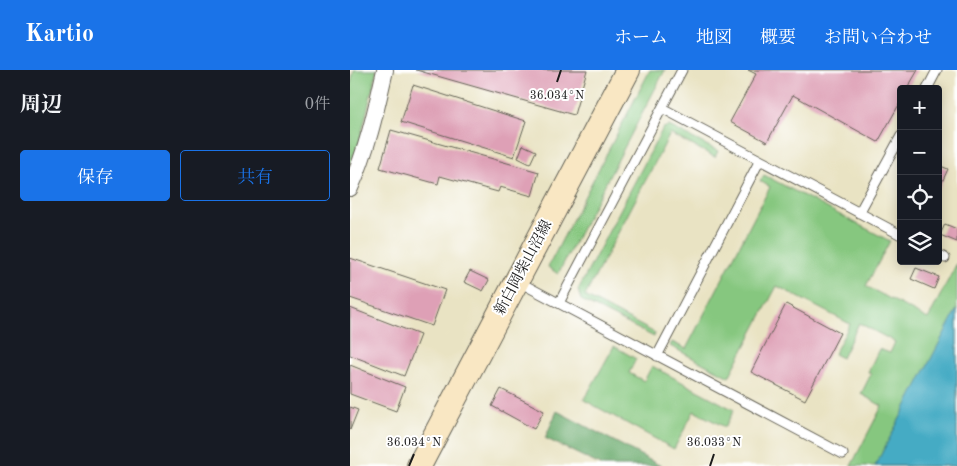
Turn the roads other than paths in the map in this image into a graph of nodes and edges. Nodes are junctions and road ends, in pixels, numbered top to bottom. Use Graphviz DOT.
graph roads {
  1 [pos="385,70"];
  2 [pos="628,70"];
  3 [pos="682,70"];
  4 [pos="937,70"];
  5 [pos="928,85"];
  6 [pos="662,108"];
  7 [pos="897,143"];
  8 [pos="760,160"];
  9 [pos="350,188"];
  10 [pos="859,213"];
  11 [pos="897,233"];
  12 [pos="517,281"];
  13 [pos="559,303"];
  14 [pos="657,356"];
  15 [pos="843,454"];
  16 [pos="420,466"];
  1 -- 9 [label="street"];
  2 -- 12 [label="street, 新白岡柴山沼線"];
  3 -- 6 [label="lane"];
  4 -- 5 [label="lane"];
  6 -- 8 [label="lane"];
  6 -- 13 [label="lane"];
  7 -- 10 [label="lane"];
  8 -- 10 [label="lane"];
  8 -- 14 [label="lane"];
  10 -- 11 [label="lane"];
  12 -- 13 [label="lane"];
  12 -- 16 [label="street, 新白岡柴山沼線"];
  13 -- 14 [label="lane"];
  14 -- 15 [label="lane"];
}
